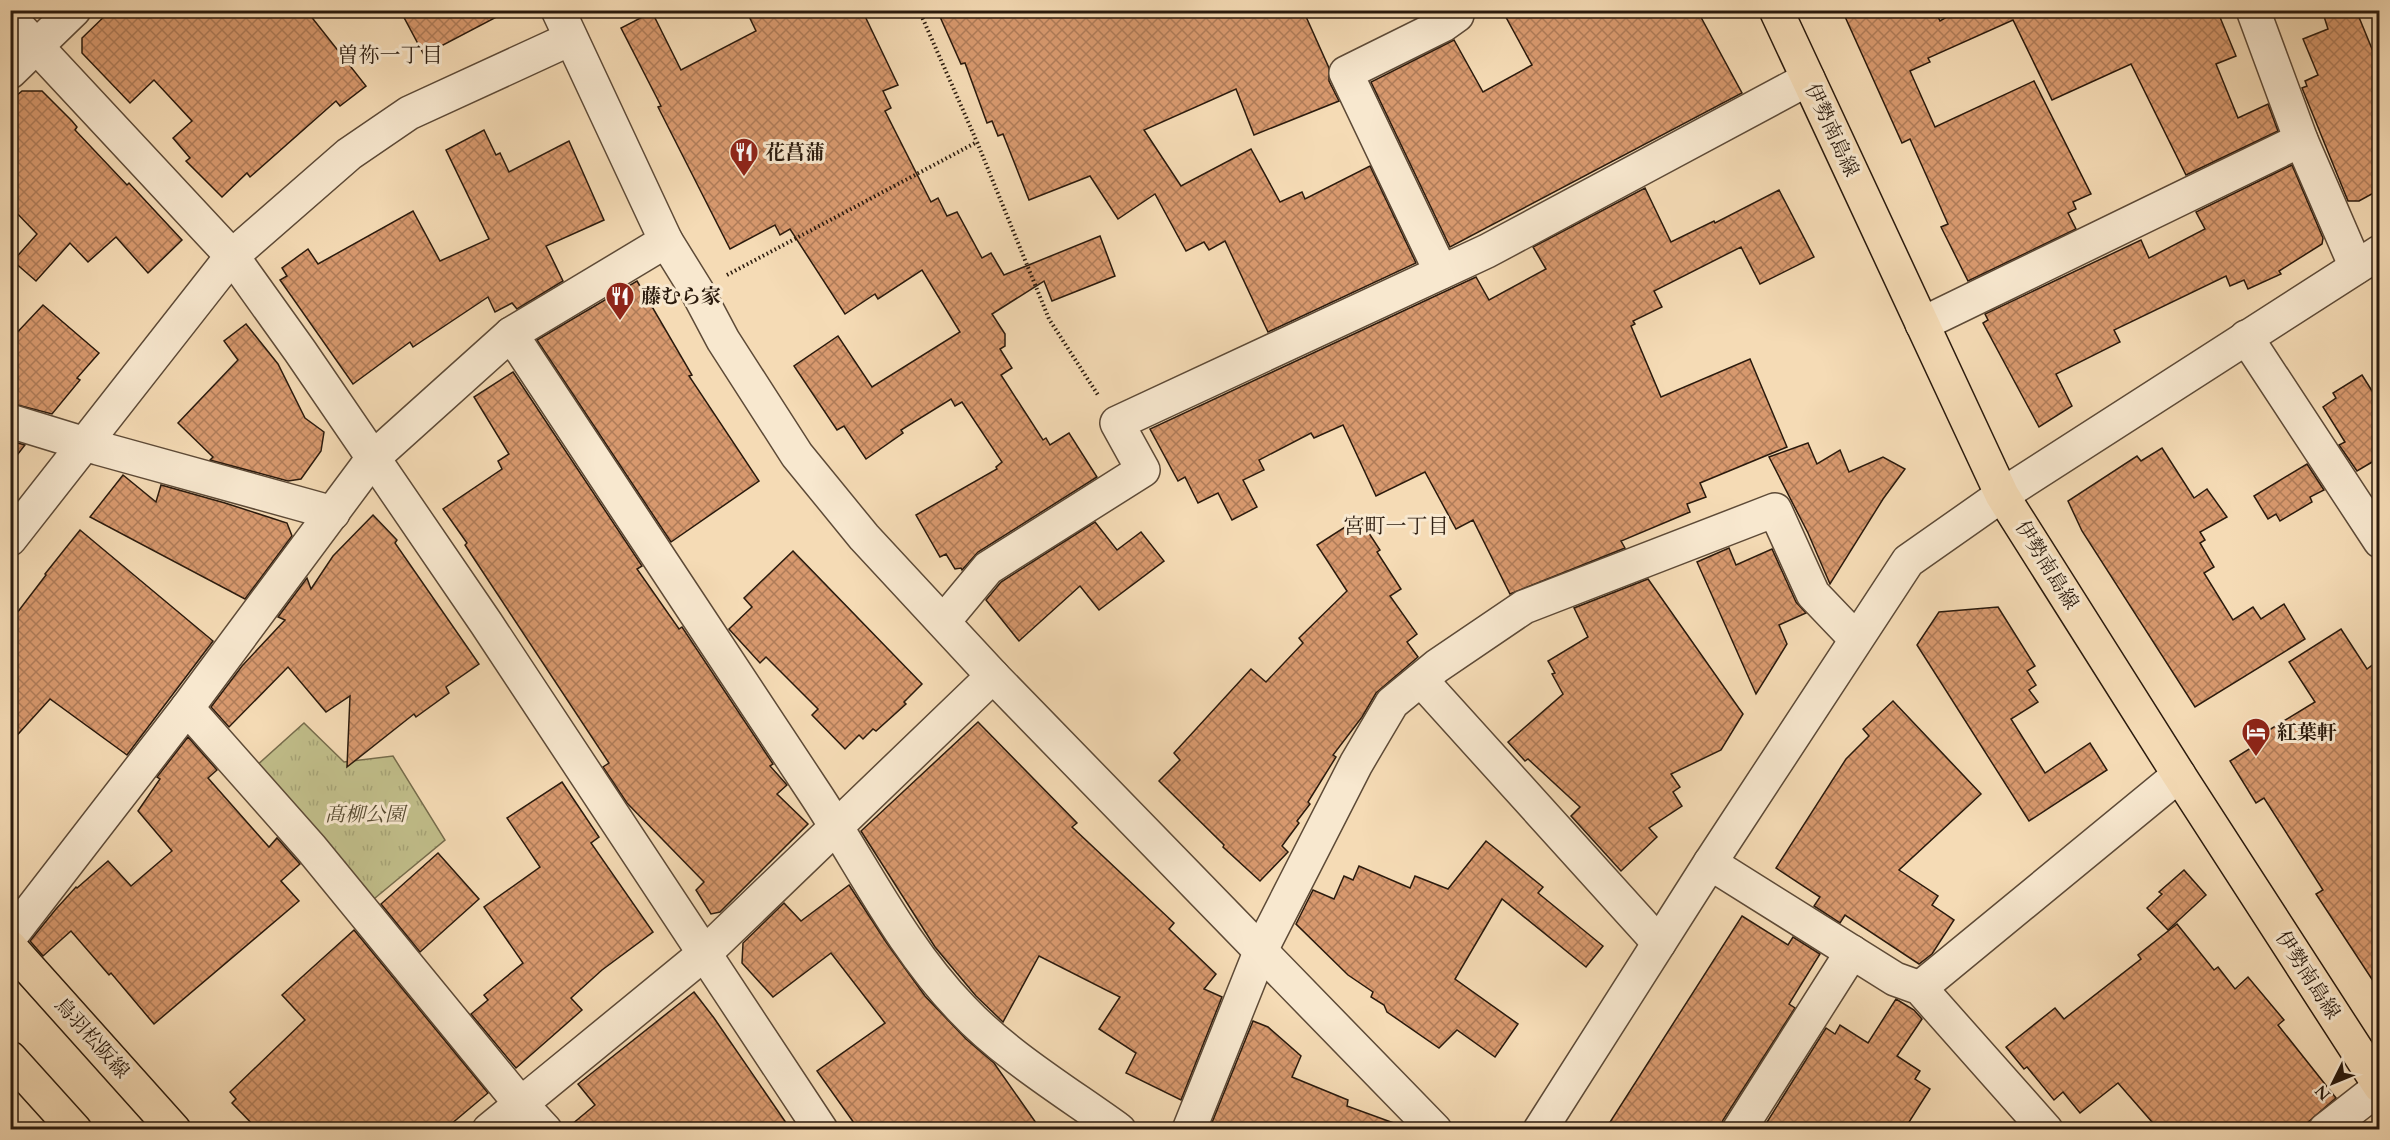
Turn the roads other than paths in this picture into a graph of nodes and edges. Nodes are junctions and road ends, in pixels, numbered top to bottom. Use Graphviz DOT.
graph roads {
  1 [pos="74,10"];
  2 [pos="1454,10"];
  3 [pos="1776,10"];
  4 [pos="2253,10"];
  5 [pos="10,18"];
  6 [pos="569,20"];
  7 [pos="36,46"];
  8 [pos="10,72"];
  9 [pos="1808,79"];
  10 [pos="2301,140"];
  11 [pos="666,241"];
  12 [pos="231,255"];
  13 [pos="2368,260"];
  14 [pos="1441,272"];
  15 [pos="1922,324"];
  16 [pos="511,334"];
  17 [pos="2246,337"];
  18 [pos="10,421"];
  19 [pos="84,444"];
  20 [pos="373,458"];
  21 [pos="2002,495"];
  22 [pos="333,513"];
  23 [pos="10,539"];
  24 [pos="2379,541"];
  25 [pos="944,621"];
  26 [pos="1856,639"];
  27 [pos="993,675"];
  28 [pos="1421,680"];
  29 [pos="187,708"];
  30 [pos="2179,775"];
  31 [pos="836,826"];
  32 [pos="1710,863"];
  33 [pos="10,937"];
  34 [pos="1659,943"];
  35 [pos="10,947"];
  36 [pos="1261,950"];
  37 [pos="1852,952"];
  38 [pos="705,953"];
  39 [pos="1920,988"];
  40 [pos="10,1058"];
  41 [pos="2379,1086"];
  42 [pos="520,1103"];
  43 [pos="75,1130"];
  44 [pos="174,1130"];
  45 [pos="489,1130"];
  46 [pos="545,1130"];
  47 [pos="821,1130"];
  48 [pos="1119,1130"];
  49 [pos="1189,1130"];
  50 [pos="1435,1130"];
  51 [pos="1540,1130"];
  52 [pos="1739,1130"];
  53 [pos="2046,1130"];
  54 [pos="2325,1130"];
  1 -- 7 [label="street"];
  2 -- 14 [label="street"];
  3 -- 9 [label="main road, 伊勢南島線"];
  4 -- 10 [label="street"];
  5 -- 7 [label="street"];
  6 -- 11 [label="street"];
  6 -- 12 [label="street"];
  7 -- 8 [label="street"];
  7 -- 12 [label="street"];
  9 -- 14 [label="street"];
  9 -- 15 [label="main road, 伊勢南島線"];
  10 -- 13 [label="street"];
  10 -- 15 [label="street"];
  11 -- 16 [label="street"];
  11 -- 25 [label="street"];
  12 -- 19 [label="street"];
  12 -- 20 [label="street"];
  13 -- 17 [label="street"];
  14 -- 25 [label="street"];
  15 -- 21 [label="main road, 伊勢南島線"];
  16 -- 20 [label="street"];
  16 -- 31 [label="street"];
  17 -- 21 [label="street"];
  17 -- 24 [label="street"];
  18 -- 19 [label="street"];
  19 -- 22 [label="street"];
  19 -- 23 [label="street"];
  20 -- 22 [label="street"];
  20 -- 38 [label="street"];
  21 -- 26 [label="street"];
  21 -- 30 [label="main road, 伊勢南島線"];
  22 -- 29 [label="street"];
  25 -- 27 [label="street"];
  26 -- 28 [label="street"];
  26 -- 32 [label="street"];
  27 -- 31 [label="street"];
  27 -- 36 [label="street"];
  28 -- 34 [label="street"];
  28 -- 36 [label="street"];
  29 -- 33 [label="street"];
  29 -- 42 [label="street"];
  30 -- 39 [label="street"];
  30 -- 41 [label="main road, 伊勢南島線"];
  31 -- 38 [label="street"];
  31 -- 48 [label="street"];
  32 -- 34 [label="street"];
  32 -- 37 [label="street"];
  34 -- 51 [label="street"];
  35 -- 44 [label="main road, 鳥羽松阪線"];
  36 -- 49 [label="street"];
  36 -- 50 [label="street"];
  37 -- 39 [label="street"];
  37 -- 52 [label="street"];
  38 -- 42 [label="street"];
  38 -- 47 [label="street"];
  39 -- 53 [label="street"];
  40 -- 43 [label="main road"];
  41 -- 54 [label="street"];
  42 -- 45 [label="street"];
  42 -- 46 [label="street"];
}
